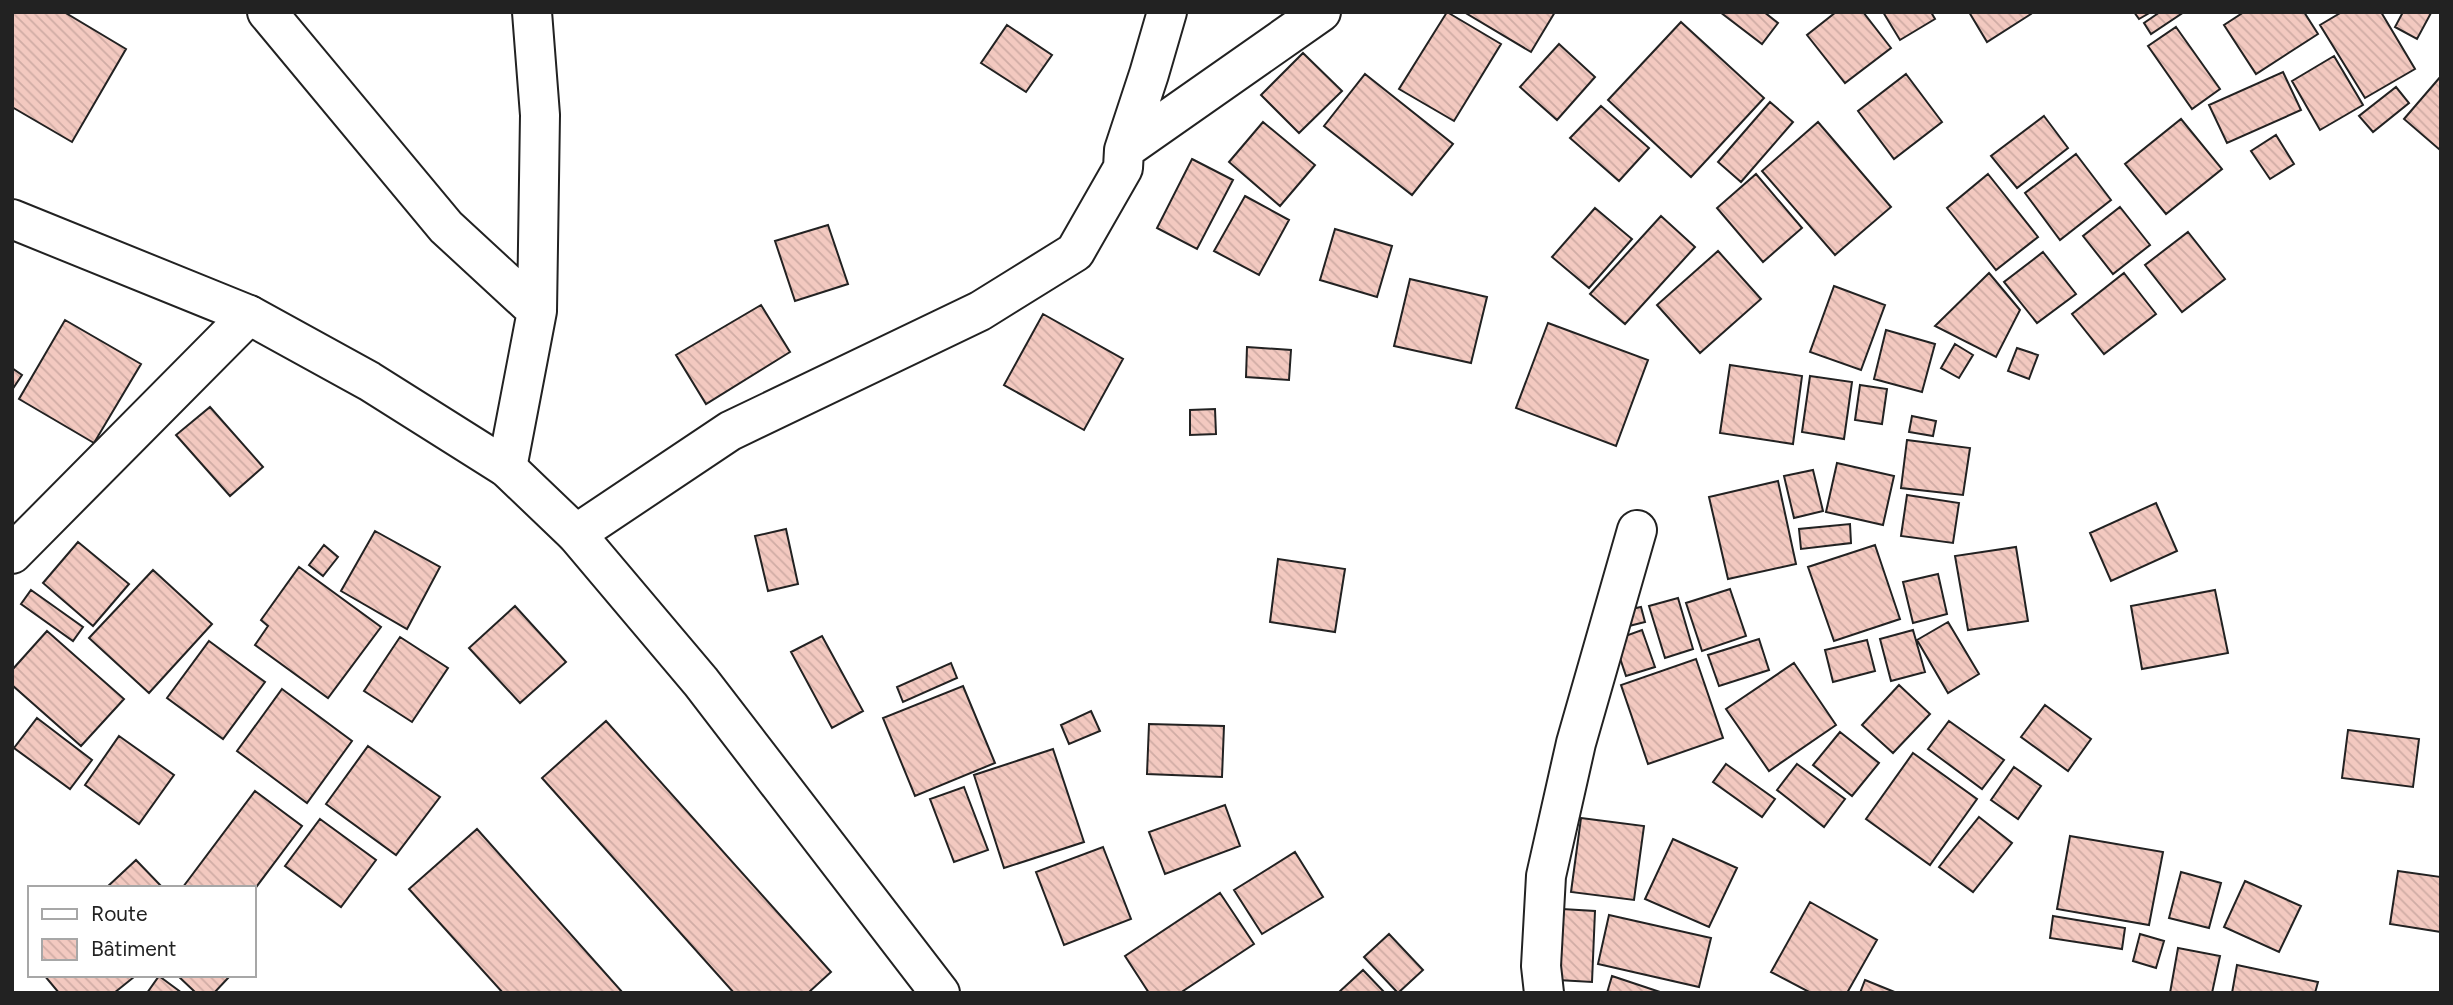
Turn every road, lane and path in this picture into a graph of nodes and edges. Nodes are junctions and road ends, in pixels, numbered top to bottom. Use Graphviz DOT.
graph roads {
  1 [pos="267,12"];
  2 [pos="532,12"];
  3 [pos="1167,12"];
  4 [pos="1321,12"];
  5 [pos="1124,150"];
  6 [pos="12,219"];
  7 [pos="537,311"];
  8 [pos="249,315"];
  9 [pos="507,468"];
  10 [pos="1637,530"];
  11 [pos="576,534"];
  12 [pos="12,554"];
  13 [pos="940,993"];
  14 [pos="1544,993"];
  1 -- 7 [label="street"];
  2 -- 7 [label="street"];
  3 -- 5 [label="street"];
  4 -- 5 [label="street"];
  5 -- 11 [label="street"];
  6 -- 8 [label="street"];
  7 -- 9 [label="street"];
  8 -- 9 [label="street"];
  8 -- 12 [label="street"];
  9 -- 11 [label="street"];
  10 -- 14 [label="street"];
  11 -- 13 [label="street"];
}
